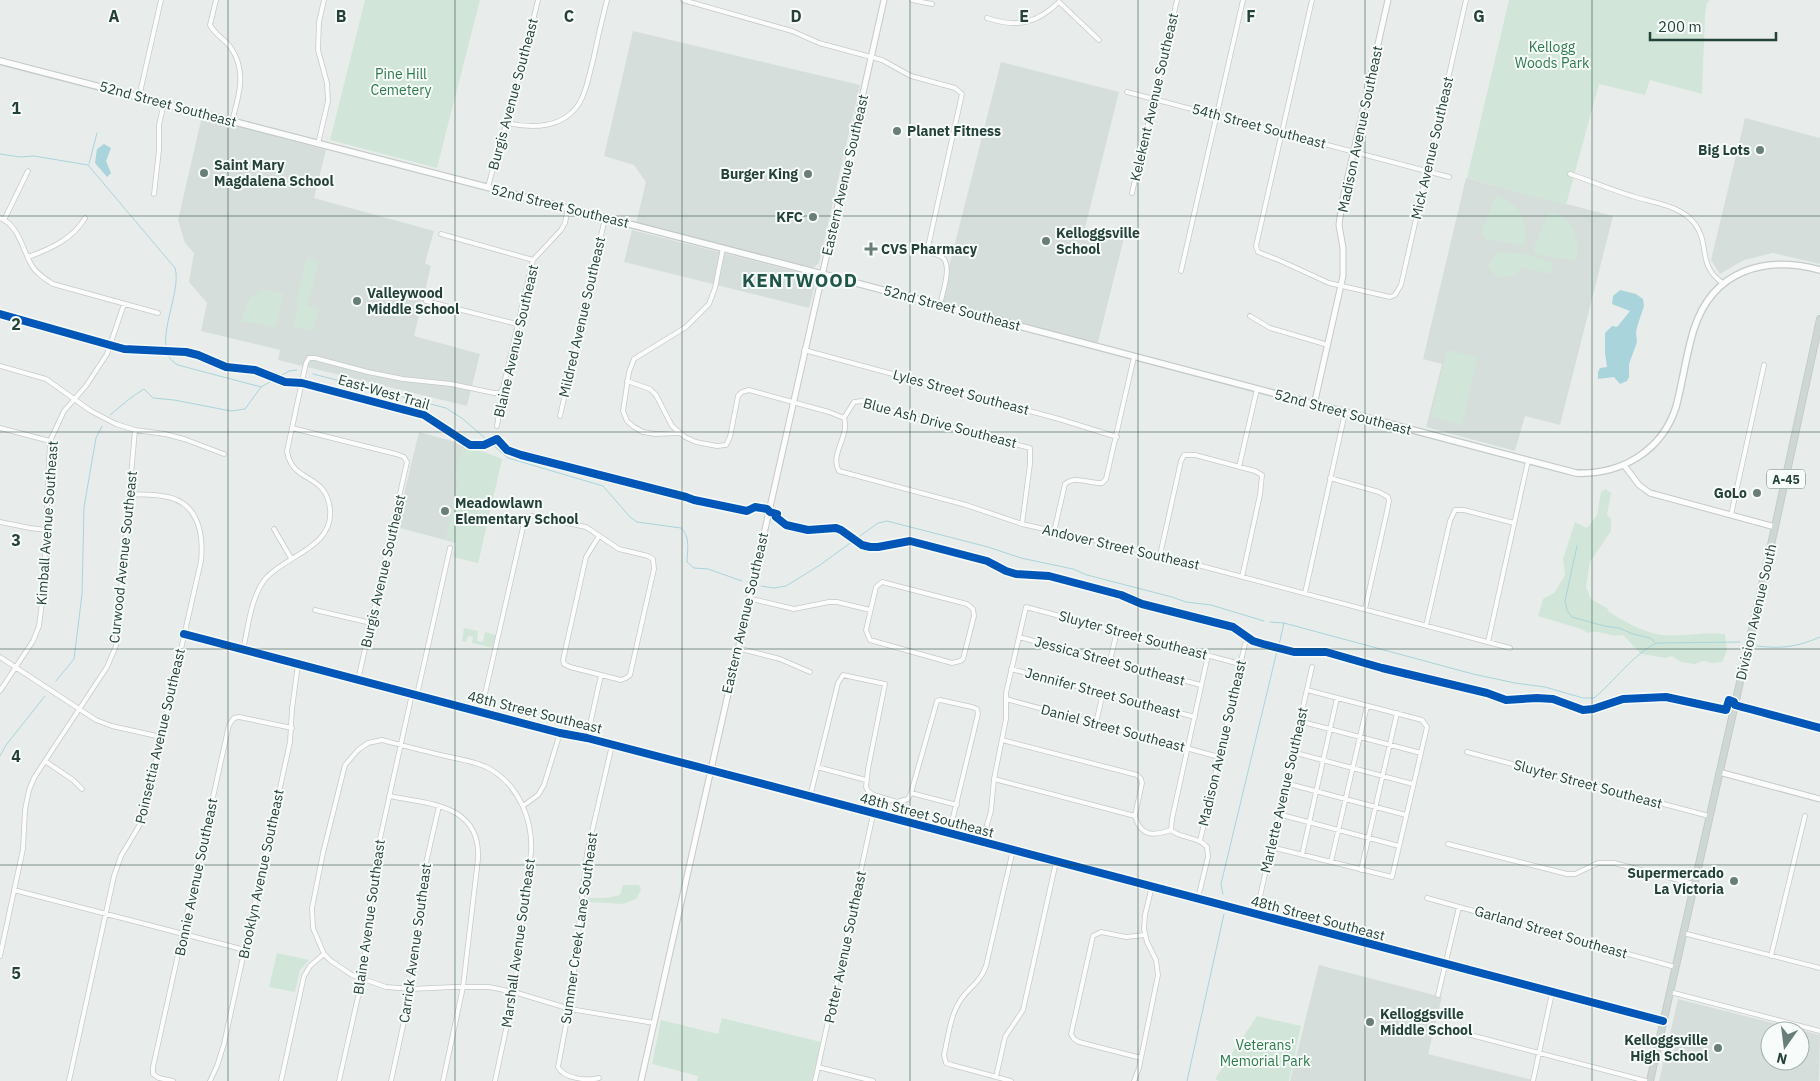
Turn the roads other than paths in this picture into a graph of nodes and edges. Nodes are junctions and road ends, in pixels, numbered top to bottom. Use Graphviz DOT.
graph roads {
  1 [pos="161,0"];
  2 [pos="216,0"];
  3 [pos="324,0"];
  4 [pos="538,0"];
  5 [pos="607,0"];
  6 [pos="684,0"];
  7 [pos="884,0"];
  8 [pos="912,0"];
  9 [pos="1177,0"];
  10 [pos="1242,0"];
  11 [pos="1312,0"];
  12 [pos="1388,0"];
  13 [pos="1466,0"];
  14 [pos="1058,1"];
  15 [pos="932,4"];
  16 [pos="987,18"];
  17 [pos="1098,40"];
  18 [pos="871,56"];
  19 [pos="0,61"];
  20 [pos="1127,92"];
  21 [pos="139,97"];
  22 [pos="1154,98"];
  23 [pos="164,103"];
  24 [pos="1217,115"];
  25 [pos="232,121"];
  26 [pos="507,123"];
  27 [pos="1282,132"];
  28 [pos="318,144"];
  29 [pos="1354,151"];
  30 [pos="1427,170"];
  31 [pos="28,171"];
  32 [pos="1570,174"];
  33 [pos="1448,177"];
  34 [pos="488,188"];
  35 [pos="1132,193"];
  36 [pos="154,194"];
  37 [pos="568,208"];
  38 [pos="85,218"];
  39 [pos="605,218"];
  40 [pos="2,219"];
  41 [pos="441,234"];
  42 [pos="723,248"];
  43 [pos="28,257"];
  44 [pos="533,260"];
  45 [pos="1820,270"];
  46 [pos="1181,271"];
  47 [pos="822,274"];
  48 [pos="1724,284"];
  49 [pos="1341,286"];
  50 [pos="426,301"];
  51 [pos="124,304"];
  52 [pos="940,305"];
  53 [pos="158,313"];
  54 [pos="1250,316"];
  55 [pos="1820,319"];
  56 [pos="518,324"];
  57 [pos="1328,345"];
  58 [pos="804,350"];
  59 [pos="1134,357"];
  60 [pos="1764,365"];
  61 [pos="0,366"];
  62 [pos="627,381"];
  63 [pos="503,388"];
  64 [pos="1257,389"];
  65 [pos="75,399"];
  66 [pos="793,402"];
  67 [pos="1314,405"];
  68 [pos="1345,413"];
  69 [pos="560,416"];
  70 [pos="844,418"];
  71 [pos="497,426"];
  72 [pos="0,428"];
  73 [pos="292,428"];
  74 [pos="135,430"];
  75 [pos="680,433"];
  76 [pos="1117,437"];
  77 [pos="50,441"];
  78 [pos="224,454"];
  79 [pos="1528,461"];
  80 [pos="1624,465"];
  81 [pos="1239,467"];
  82 [pos="1330,478"];
  83 [pos="130,494"];
  84 [pos="1731,515"];
  85 [pos="0,522"];
  86 [pos="1514,523"];
  87 [pos="1022,524"];
  88 [pos="1775,527"];
  89 [pos="274,529"];
  90 [pos="46,530"];
  91 [pos="1054,532"];
  92 [pos="599,536"];
  93 [pos="450,548"];
  94 [pos="1160,555"];
  95 [pos="290,558"];
  96 [pos="1242,577"];
  97 [pos="1304,593"];
  98 [pos="748,598"];
  99 [pos="1365,609"];
  100 [pos="315,610"];
  101 [pos="870,610"];
  102 [pos="371,623"];
  103 [pos="1426,626"];
  104 [pos="1116,630"];
  105 [pos="184,634"];
  106 [pos="1019,638"];
  107 [pos="1488,642"];
  108 [pos="1245,644"];
  109 [pos="737,648"];
  110 [pos="1510,648"];
  111 [pos="243,650"];
  112 [pos="1208,656"];
  113 [pos="0,657"];
  114 [pos="1110,661"];
  115 [pos="298,664"];
  116 [pos="1240,664"];
  117 [pos="16,667"];
  118 [pos="1312,667"];
  119 [pos="1011,669"];
  120 [pos="810,672"];
  121 [pos="601,675"];
  122 [pos="358,680"];
  123 [pos="1201,685"];
  124 [pos="1306,690"];
  125 [pos="0,691"];
  126 [pos="1102,693"];
  127 [pos="415,695"];
  128 [pos="1337,698"];
  129 [pos="1006,699"];
  130 [pos="1368,706"];
  131 [pos="79,709"];
  132 [pos="481,711"];
  133 [pos="1397,713"];
  134 [pos="1195,717"];
  135 [pos="1299,721"];
  136 [pos="1096,723"];
  137 [pos="292,728"];
  138 [pos="1330,729"];
  139 [pos="560,733"];
  140 [pos="161,737"];
  141 [pos="1360,737"];
  142 [pos="587,738"];
  143 [pos="1002,740"];
  144 [pos="400,745"];
  145 [pos="612,745"];
  146 [pos="1390,745"];
  147 [pos="1188,749"];
  148 [pos="1292,752"];
  149 [pos="1467,752"];
  150 [pos="1421,753"];
  151 [pos="1219,757"];
  152 [pos="45,760"];
  153 [pos="1323,760"];
  154 [pos="817,767"];
  155 [pos="1353,768"];
  156 [pos="710,770"];
  157 [pos="1719,772"];
  158 [pos="1382,776"];
  159 [pos="866,780"];
  160 [pos="994,780"];
  161 [pos="1285,783"];
  162 [pos="1413,784"];
  163 [pos="82,789"];
  164 [pos="1316,791"];
  165 [pos="911,793"];
  166 [pos="874,795"];
  167 [pos="389,796"];
  168 [pos="810,797"];
  169 [pos="881,797"];
  170 [pos="1346,799"];
  171 [pos="1820,799"];
  172 [pos="957,805"];
  173 [pos="439,806"];
  174 [pos="523,806"];
  175 [pos="1376,807"];
  176 [pos="873,814"];
  177 [pos="1278,814"];
  178 [pos="1406,815"];
  179 [pos="1135,816"];
  180 [pos="1709,816"];
  181 [pos="1805,816"];
  182 [pos="1309,822"];
  183 [pos="1171,830"];
  184 [pos="1339,830"];
  185 [pos="949,834"];
  186 [pos="1369,838"];
  187 [pos="1200,841"];
  188 [pos="982,842"];
  189 [pos="1448,844"];
  190 [pos="1399,846"];
  191 [pos="1271,847"];
  192 [pos="1013,850"];
  193 [pos="1302,855"];
  194 [pos="1056,862"];
  195 [pos="1331,862"];
  196 [pos="1361,870"];
  197 [pos="1694,884"];
  198 [pos="1152,886"];
  199 [pos="14,890"];
  200 [pos="1198,898"];
  201 [pos="1427,898"];
  202 [pos="1459,907"];
  203 [pos="106,914"];
  204 [pos="1256,914"];
  205 [pos="1683,933"];
  206 [pos="183,935"];
  207 [pos="1145,936"];
  208 [pos="245,950"];
  209 [pos="324,954"];
  210 [pos="0,956"];
  211 [pos="1772,956"];
  212 [pos="1446,964"];
  213 [pos="1675,967"];
  214 [pos="1820,968"];
  215 [pos="362,979"];
  216 [pos="463,987"];
  217 [pos="411,989"];
  218 [pos="514,992"];
  219 [pos="1670,992"];
  220 [pos="1552,993"];
  221 [pos="1438,995"];
  222 [pos="570,1008"];
  223 [pos="1663,1021"];
  224 [pos="654,1023"];
  225 [pos="1820,1031"];
  226 [pos="1463,1033"];
  227 [pos="1539,1053"];
  228 [pos="1141,1058"];
  229 [pos="818,1067"];
  230 [pos="996,1077"];
  231 [pos="599,1078"];
  232 [pos="69,1081"];
  233 [pos="173,1081"];
  234 [pos="210,1081"];
  235 [pos="281,1081"];
  236 [pos="339,1081"];
  237 [pos="391,1081"];
  238 [pos="443,1081"];
  239 [pos="495,1081"];
  240 [pos="641,1081"];
  241 [pos="815,1081"];
  242 [pos="873,1081"];
  243 [pos="1011,1081"];
  244 [pos="1134,1081"];
  245 [pos="1532,1081"];
  246 [pos="1646,1081"];
  247 [pos="1650,1081"];
  1 -- 21 [label="street"];
  2 -- 25 [label="street"];
  3 -- 28 [label="street"];
  4 -- 26 [label="street, Burgis Avenue Southeast"];
  5 -- 26 [label="street"];
  6 -- 18 [label="street"];
  7 -- 18 [label="street, Eastern Avenue Southeast"];
  8 -- 15 [label="street"];
  9 -- 22 [label="street, Kelekent Avenue Southeast"];
  10 -- 24 [label="street"];
  11 -- 27 [label="street"];
  12 -- 29 [label="street, Madison Avenue Southeast"];
  13 -- 30 [label="street, Mick Avenue Southeast"];
  14 -- 16 [label="street"];
  14 -- 17 [label="street"];
  18 -- 47 [label="street, Eastern Avenue Southeast"];
  18 -- 52 [label="street"];
  19 -- 21 [label="main road, 52nd Street Southeast"];
  20 -- 22 [label="street, 54th Street Southeast"];
  21 -- 23 [label="main road, 52nd Street Southeast"];
  22 -- 24 [label="street, 54th Street Southeast"];
  22 -- 35 [label="street, Kelekent Avenue Southeast"];
  23 -- 25 [label="main road, 52nd Street Southeast"];
  23 -- 36 [label="street"];
  24 -- 27 [label="street, 54th Street Southeast"];
  24 -- 46 [label="street"];
  25 -- 28 [label="main road, 52nd Street Southeast"];
  26 -- 34 [label="street, Burgis Avenue Southeast"];
  27 -- 29 [label="street, 54th Street Southeast"];
  27 -- 49 [label="street"];
  28 -- 34 [label="main road, 52nd Street Southeast"];
  29 -- 30 [label="street, 54th Street Southeast"];
  29 -- 49 [label="street, Madison Avenue Southeast"];
  30 -- 33 [label="street, 54th Street Southeast"];
  30 -- 49 [label="street, Mick Avenue Southeast"];
  31 -- 40 [label="street"];
  32 -- 48 [label="street"];
  34 -- 37 [label="main road, 52nd Street Southeast"];
  37 -- 39 [label="main road, 52nd Street Southeast"];
  37 -- 44 [label="street, Blaine Avenue Southeast"];
  38 -- 43 [label="street"];
  39 -- 42 [label="main road, 52nd Street Southeast"];
  39 -- 69 [label="street, Mildred Avenue Southeast"];
  40 -- 43 [label="street"];
  41 -- 44 [label="street"];
  42 -- 47 [label="main road, 52nd Street Southeast"];
  42 -- 62 [label="street"];
  43 -- 51 [label="street"];
  44 -- 56 [label="street, Blaine Avenue Southeast"];
  45 -- 48 [label="main road, 52nd Street Southeast"];
  47 -- 52 [label="main road, 52nd Street Southeast"];
  47 -- 58 [label="street, Eastern Avenue Southeast"];
  48 -- 80 [label="main road, 52nd Street Southeast"];
  49 -- 57 [label="street, Madison Avenue Southeast"];
  50 -- 56 [label="street"];
  51 -- 53 [label="street"];
  51 -- 65 [label="street, Kimball Avenue Southeast"];
  52 -- 59 [label="main road, 52nd Street Southeast"];
  54 -- 57 [label="street"];
  55 -- 88 [label="main road, Division Avenue South / A-45"];
  56 -- 63 [label="street, Blaine Avenue Southeast"];
  57 -- 67 [label="street, Madison Avenue Southeast"];
  58 -- 66 [label="street, Eastern Avenue Southeast"];
  58 -- 76 [label="street, Lyles Street Southeast"];
  59 -- 64 [label="main road, 52nd Street Southeast"];
  59 -- 76 [label="street"];
  60 -- 84 [label="street"];
  61 -- 65 [label="street"];
  62 -- 75 [label="street"];
  62 -- 75 [label="street"];
  63 -- 71 [label="street, Blaine Avenue Southeast"];
  63 -- 73 [label="street"];
  64 -- 67 [label="main road, 52nd Street Southeast"];
  64 -- 81 [label="street"];
  65 -- 74 [label="street"];
  65 -- 77 [label="street, Kimball Avenue Southeast"];
  66 -- 70 [label="street"];
  66 -- 75 [label="street"];
  66 -- 98 [label="street, Eastern Avenue Southeast"];
  67 -- 68 [label="main road, 52nd Street Southeast"];
  68 -- 79 [label="main road, 52nd Street Southeast"];
  68 -- 82 [label="street"];
  70 -- 87 [label="street, Andover Street Southeast"];
  70 -- 87 [label="street, Blue Ash Drive Southeast"];
  72 -- 77 [label="street"];
  73 -- 95 [label="street"];
  73 -- 102 [label="street, Burgis Avenue Southeast"];
  74 -- 78 [label="street"];
  74 -- 83 [label="street, Curwood Avenue Southeast"];
  76 -- 91 [label="street"];
  77 -- 90 [label="street, Kimball Avenue Southeast"];
  79 -- 80 [label="main road, 52nd Street Southeast"];
  79 -- 86 [label="street"];
  80 -- 84 [label="street"];
  81 -- 94 [label="street"];
  81 -- 96 [label="street"];
  82 -- 97 [label="street"];
  82 -- 99 [label="street"];
  83 -- 105 [label="street, Poinsettia Avenue Southeast"];
  83 -- 131 [label="street, Curwood Avenue Southeast"];
  84 -- 88 [label="street"];
  85 -- 90 [label="street"];
  86 -- 103 [label="street"];
  86 -- 107 [label="street"];
  87 -- 91 [label="street, Andover Street Southeast"];
  88 -- 157 [label="main road, Division Avenue South / A-45"];
  89 -- 95 [label="street"];
  90 -- 117 [label="street, Kimball Avenue Southeast"];
  91 -- 94 [label="street, Andover Street Southeast"];
  92 -- 121 [label="street"];
  92 -- 121 [label="street"];
  92 -- 132 [label="street"];
  93 -- 127 [label="street, Blaine Avenue Southeast"];
  94 -- 96 [label="street, Andover Street Southeast"];
  95 -- 111 [label="street"];
  96 -- 97 [label="street, Andover Street Southeast"];
  97 -- 99 [label="street, Andover Street Southeast"];
  98 -- 101 [label="street"];
  98 -- 109 [label="street, Eastern Avenue Southeast"];
  99 -- 103 [label="street, Andover Street Southeast"];
  100 -- 102 [label="street"];
  101 -- 101 [label="street"];
  102 -- 122 [label="street, Burgis Avenue Southeast"];
  103 -- 107 [label="street, Andover Street Southeast"];
  104 -- 106 [label="street, Sluyter Street Southeast"];
  104 -- 112 [label="street, Sluyter Street Southeast"];
  104 -- 114 [label="street"];
  105 -- 111 [label="street, 48th Street Southeast"];
  105 -- 140 [label="street, Poinsettia Avenue Southeast"];
  106 -- 114 [label="street, Jessica Street Southeast"];
  106 -- 119 [label="street"];
  107 -- 110 [label="street, Andover Street Southeast"];
  108 -- 116 [label="street, Madison Avenue Southeast"];
  109 -- 120 [label="street"];
  109 -- 156 [label="street, Eastern Avenue Southeast"];
  111 -- 115 [label="street, 48th Street Southeast"];
  112 -- 116 [label="street, Sluyter Street Southeast"];
  112 -- 123 [label="street"];
  113 -- 117 [label="street"];
  114 -- 123 [label="street, Jessica Street Southeast"];
  115 -- 122 [label="street, 48th Street Southeast"];
  115 -- 137 [label="street, Brooklyn Avenue Southeast"];
  116 -- 151 [label="street, Madison Avenue Southeast"];
  117 -- 125 [label="street, Kimball Avenue Southeast"];
  117 -- 131 [label="street"];
  118 -- 124 [label="street, Marlette Avenue Southeast"];
  119 -- 126 [label="street, Jennifer Street Southeast"];
  119 -- 129 [label="street"];
  121 -- 142 [label="street"];
  122 -- 127 [label="street, 48th Street Southeast"];
  123 -- 134 [label="street"];
  124 -- 128 [label="street"];
  124 -- 135 [label="street, Marlette Avenue Southeast"];
  126 -- 134 [label="street, Jennifer Street Southeast"];
  126 -- 136 [label="street"];
  127 -- 132 [label="street, 48th Street Southeast"];
  127 -- 144 [label="street, Blaine Avenue Southeast"];
  128 -- 130 [label="street"];
  128 -- 138 [label="street"];
  129 -- 136 [label="street, Daniel Street Southeast"];
  129 -- 143 [label="street"];
  130 -- 133 [label="street"];
  130 -- 141 [label="street"];
  131 -- 140 [label="street"];
  131 -- 152 [label="street, Curwood Avenue Southeast"];
  132 -- 139 [label="street, 48th Street Southeast"];
  133 -- 146 [label="street"];
  133 -- 150 [label="street"];
  134 -- 147 [label="street"];
  135 -- 138 [label="street"];
  135 -- 148 [label="street, Marlette Avenue Southeast"];
  136 -- 147 [label="street, Daniel Street Southeast"];
  137 -- 206 [label="street, Bonnie Avenue Southeast"];
  137 -- 208 [label="street, Brooklyn Avenue Southeast"];
  138 -- 141 [label="street"];
  138 -- 153 [label="street"];
  139 -- 142 [label="street, 48th Street Southeast"];
  139 -- 174 [label="street"];
  140 -- 203 [label="street, Poinsettia Avenue Southeast"];
  141 -- 146 [label="street"];
  141 -- 155 [label="street"];
  142 -- 145 [label="street, 48th Street Southeast"];
  143 -- 160 [label="street"];
  143 -- 179 [label="street"];
  144 -- 167 [label="street, Blaine Avenue Southeast"];
  144 -- 174 [label="street, Marshall Avenue Southeast"];
  144 -- 209 [label="street"];
  145 -- 156 [label="street, 48th Street Southeast"];
  145 -- 222 [label="street, Summer Creek Lane Southeast"];
  146 -- 150 [label="street"];
  146 -- 158 [label="street"];
  147 -- 151 [label="street, Daniel Street Southeast"];
  147 -- 183 [label="street"];
  148 -- 153 [label="street"];
  148 -- 161 [label="street, Marlette Avenue Southeast"];
  149 -- 180 [label="street, Sluyter Street Southeast"];
  150 -- 162 [label="street"];
  151 -- 187 [label="street, Madison Avenue Southeast"];
  152 -- 163 [label="street"];
  152 -- 199 [label="street, Curwood Avenue Southeast"];
  153 -- 155 [label="street"];
  153 -- 164 [label="street"];
  154 -- 159 [label="street"];
  154 -- 159 [label="street"];
  154 -- 168 [label="street"];
  155 -- 158 [label="street"];
  155 -- 170 [label="street"];
  156 -- 168 [label="street, 48th Street Southeast"];
  156 -- 224 [label="street, Eastern Avenue Southeast"];
  157 -- 171 [label="street"];
  157 -- 180 [label="main road, Division Avenue South / A-45"];
  158 -- 162 [label="street"];
  158 -- 175 [label="street"];
  159 -- 166 [label="street"];
  160 -- 179 [label="street"];
  160 -- 188 [label="street"];
  161 -- 164 [label="street"];
  161 -- 177 [label="street, Marlette Avenue Southeast"];
  162 -- 178 [label="street"];
  164 -- 170 [label="street"];
  164 -- 182 [label="street"];
  165 -- 169 [label="street"];
  165 -- 172 [label="street"];
  165 -- 172 [label="street"];
  166 -- 169 [label="street"];
  166 -- 176 [label="street, Potter Avenue Southeast"];
  167 -- 173 [label="street"];
  167 -- 215 [label="street, Blaine Avenue Southeast"];
  168 -- 176 [label="street, 48th Street Southeast"];
  169 -- 176 [label="street, Potter Avenue Southeast"];
  170 -- 175 [label="street"];
  170 -- 184 [label="street"];
  172 -- 185 [label="street"];
  173 -- 216 [label="street"];
  173 -- 217 [label="street, Carrick Avenue Southeast"];
  174 -- 218 [label="street, Marshall Avenue Southeast"];
  175 -- 178 [label="street"];
  175 -- 186 [label="street"];
  176 -- 185 [label="street, 48th Street Southeast"];
  176 -- 229 [label="street, Potter Avenue Southeast"];
  177 -- 182 [label="street"];
  177 -- 191 [label="street, Marlette Avenue Southeast"];
  178 -- 190 [label="street"];
  179 -- 183 [label="street"];
  180 -- 197 [label="main road, Division Avenue South / A-45"];
  181 -- 211 [label="street"];
  182 -- 184 [label="street"];
  182 -- 193 [label="street"];
  183 -- 187 [label="street"];
  184 -- 186 [label="street"];
  184 -- 195 [label="street"];
  185 -- 188 [label="street, 48th Street Southeast"];
  186 -- 190 [label="street"];
  186 -- 196 [label="street"];
  187 -- 200 [label="street"];
  188 -- 192 [label="street, 48th Street Southeast"];
  189 -- 197 [label="street"];
  190 -- 196 [label="street"];
  191 -- 193 [label="street"];
  191 -- 204 [label="street, Marlette Avenue Southeast"];
  192 -- 194 [label="street, 48th Street Southeast"];
  192 -- 230 [label="street"];
  193 -- 195 [label="street"];
  194 -- 198 [label="street, 48th Street Southeast"];
  194 -- 230 [label="street"];
  195 -- 196 [label="street"];
  197 -- 205 [label="main road, Division Avenue South / A-45"];
  198 -- 200 [label="street, 48th Street Southeast"];
  198 -- 207 [label="street"];
  199 -- 203 [label="street"];
  199 -- 210 [label="street, Curwood Avenue Southeast"];
  200 -- 204 [label="street, 48th Street Southeast"];
  201 -- 202 [label="street, Garland Street Southeast"];
  202 -- 212 [label="street"];
  202 -- 213 [label="street, Garland Street Southeast"];
  203 -- 206 [label="street"];
  203 -- 232 [label="street, Poinsettia Avenue Southeast"];
  204 -- 212 [label="street, 48th Street Southeast"];
  205 -- 211 [label="street"];
  205 -- 213 [label="main road, Division Avenue South / A-45"];
  206 -- 208 [label="street"];
  206 -- 233 [label="street, Bonnie Avenue Southeast"];
  207 -- 228 [label="street"];
  207 -- 228 [label="street"];
  208 -- 234 [label="street, Brooklyn Avenue Southeast"];
  209 -- 215 [label="street"];
  209 -- 235 [label="street"];
  211 -- 214 [label="street"];
  212 -- 220 [label="street, 48th Street Southeast"];
  212 -- 221 [label="street"];
  213 -- 219 [label="main road, Division Avenue South / A-45"];
  215 -- 217 [label="street"];
  215 -- 236 [label="street, Blaine Avenue Southeast"];
  216 -- 217 [label="street"];
  216 -- 218 [label="street"];
  216 -- 238 [label="street"];
  217 -- 237 [label="street, Carrick Avenue Southeast"];
  218 -- 222 [label="street"];
  218 -- 239 [label="street, Marshall Avenue Southeast"];
  219 -- 223 [label="main road, Division Avenue South / A-45"];
  219 -- 225 [label="street"];
  220 -- 223 [label="street, 48th Street Southeast"];
  220 -- 227 [label="street"];
  222 -- 224 [label="street"];
  222 -- 231 [label="street, Summer Creek Lane Southeast"];
  223 -- 247 [label="main road, Division Avenue South / A-45"];
  224 -- 240 [label="street, Eastern Avenue Southeast"];
  226 -- 227 [label="street"];
  227 -- 245 [label="street"];
  227 -- 246 [label="street"];
  228 -- 244 [label="street"];
  229 -- 241 [label="street, Potter Avenue Southeast"];
  229 -- 242 [label="street"];
  230 -- 243 [label="street"];
}
